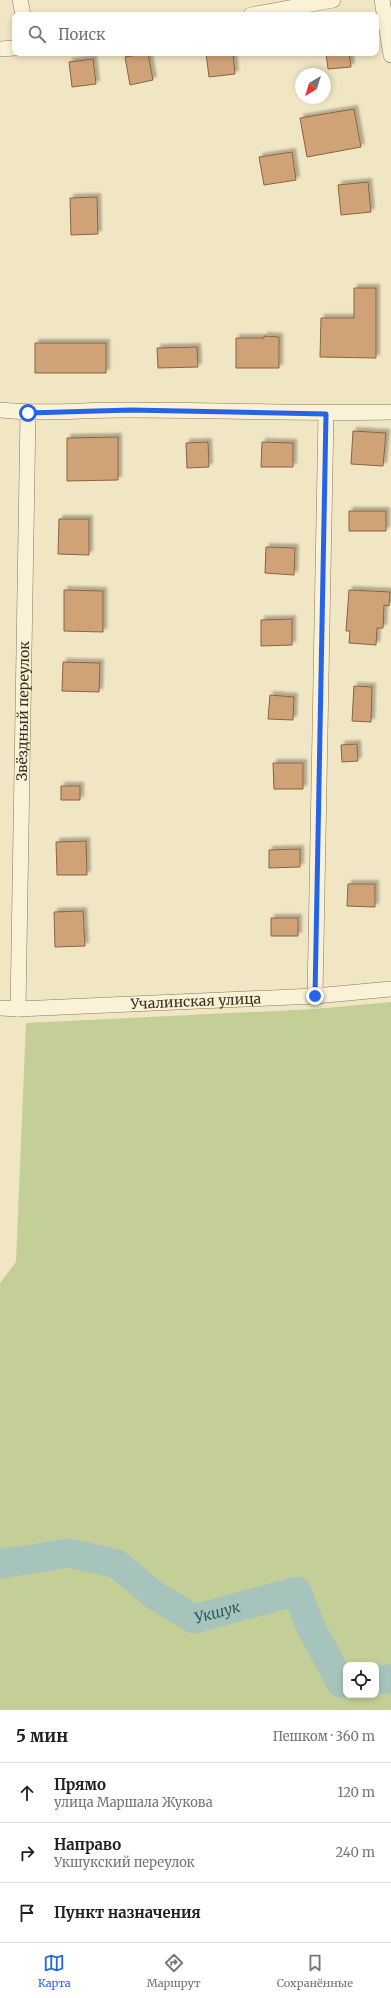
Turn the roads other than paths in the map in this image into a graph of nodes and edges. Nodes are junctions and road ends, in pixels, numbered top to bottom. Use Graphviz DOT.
graph roads {
  1 [pos="20,0"];
  2 [pos="333,0"];
  3 [pos="382,0"];
  4 [pos="22,12"];
  5 [pos="267,12"];
  6 [pos="12,48"];
  7 [pos="0,49"];
  8 [pos="391,55"];
  9 [pos="0,410"];
  10 [pos="391,412"];
  11 [pos="28,413"];
  12 [pos="326,414"];
  13 [pos="391,989"];
  14 [pos="315,996"];
  15 [pos="0,1008"];
  16 [pos="18,1009"];
  1 -- 4 [label="street"];
  2 -- 5 [label="street"];
  3 -- 8 [label="street"];
  6 -- 7 [label="street"];
  9 -- 11 [label="street"];
  10 -- 12 [label="street"];
  11 -- 12 [label="street"];
  11 -- 16 [label="street, Звёздный переулок"];
  12 -- 14 [label="street"];
  13 -- 14 [label="street, Учалинская улица"];
  14 -- 16 [label="street, Учалинская улица"];
  15 -- 16 [label="street, Учалинская улица"];
}
